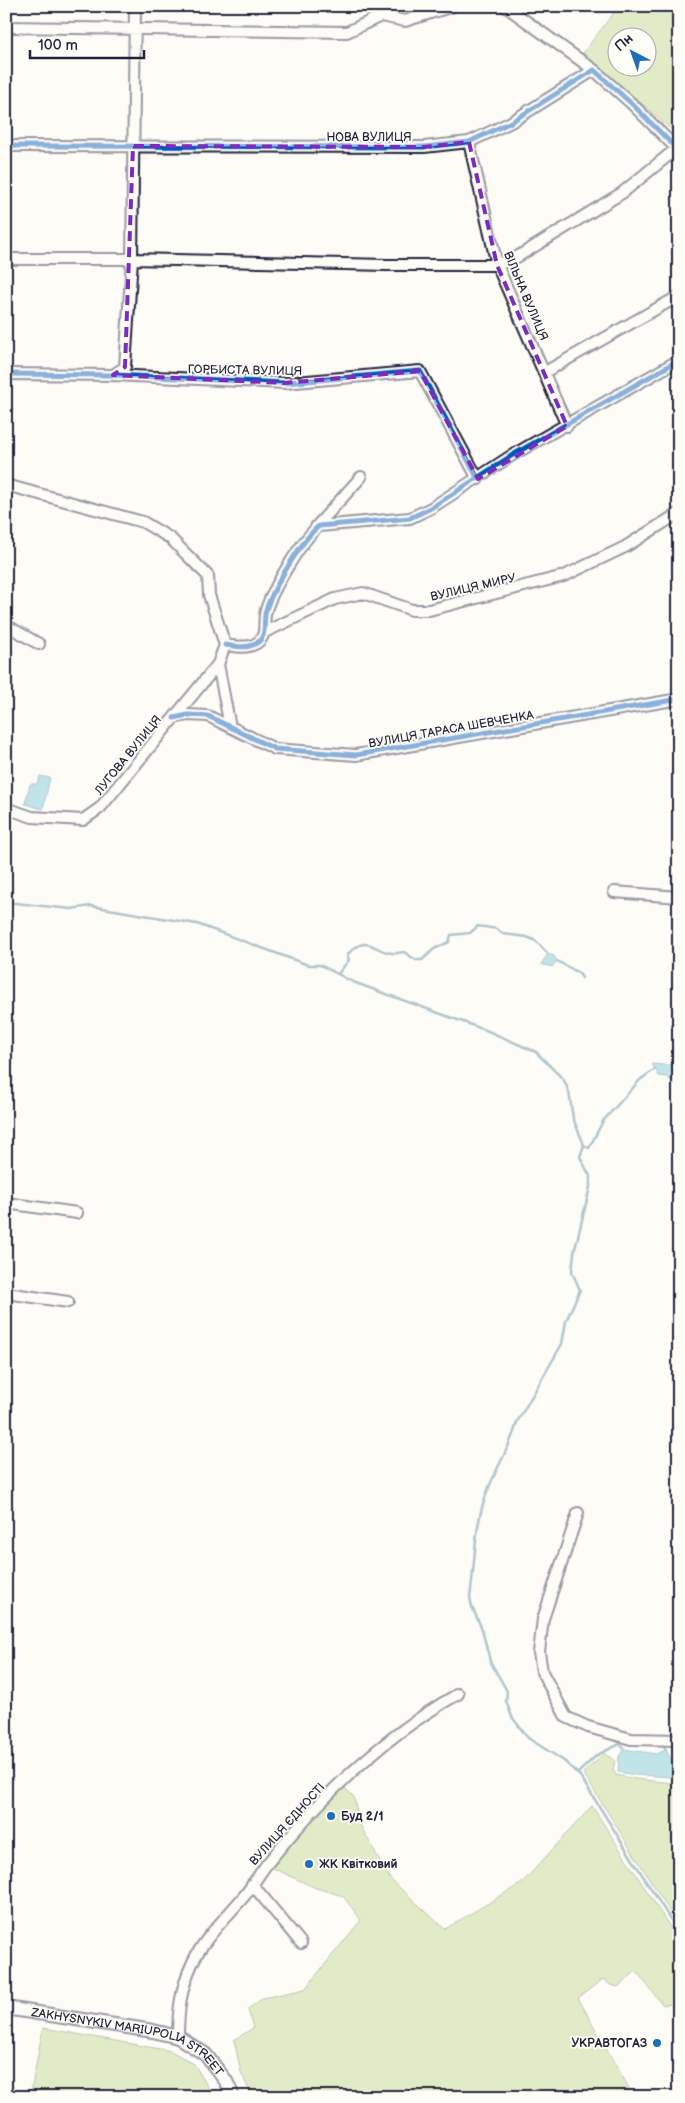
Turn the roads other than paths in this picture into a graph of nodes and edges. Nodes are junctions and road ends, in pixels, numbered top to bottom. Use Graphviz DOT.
graph roads {
  1 [pos="135,6"];
  2 [pos="453,6"];
  3 [pos="505,6"];
  4 [pos="6,27"];
  5 [pos="135,28"];
  6 [pos="594,70"];
  7 [pos="469,142"];
  8 [pos="6,146"];
  9 [pos="133,146"];
  10 [pos="678,150"];
  11 [pos="6,259"];
  12 [pos="132,259"];
  13 [pos="497,265"];
  14 [pos="679,296"];
  15 [pos="679,360"];
  16 [pos="545,372"];
  17 [pos="6,374"];
  18 [pos="114,375"];
  19 [pos="567,426"];
  20 [pos="361,477"];
  21 [pos="478,478"];
  22 [pos="6,484"];
  23 [pos="679,513"];
  24 [pos="314,530"];
  25 [pos="6,625"];
  26 [pos="265,632"];
  27 [pos="40,644"];
  28 [pos="225,644"];
  29 [pos="218,664"];
  30 [pos="679,700"];
  31 [pos="174,718"];
  32 [pos="230,727"];
  33 [pos="6,808"];
  34 [pos="614,892"];
  35 [pos="679,897"];
  36 [pos="6,1203"];
  37 [pos="77,1213"];
  38 [pos="6,1292"];
  39 [pos="68,1302"];
  40 [pos="578,1512"];
  41 [pos="458,1694"];
  42 [pos="678,1740"];
  43 [pos="252,1884"];
  44 [pos="301,1944"];
  45 [pos="6,2008"];
  46 [pos="178,2037"];
  47 [pos="233,2097"];
  1 -- 5 [label="street"];
  2 -- 5 [label="street"];
  3 -- 6 [label="street"];
  4 -- 5 [label="street"];
  5 -- 9 [label="street"];
  6 -- 7 [label="street, НОВА ВУЛИЦЯ"];
  6 -- 10 [label="street"];
  7 -- 9 [label="street, НОВА ВУЛИЦЯ"];
  7 -- 13 [label="street, ВІЛЬНА ВУЛИЦЯ"];
  8 -- 9 [label="street, НОВА ВУЛИЦЯ"];
  9 -- 12 [label="street"];
  10 -- 13 [label="street"];
  11 -- 12 [label="street"];
  12 -- 13 [label="street"];
  12 -- 18 [label="street"];
  13 -- 16 [label="street, ВІЛЬНА ВУЛИЦЯ"];
  14 -- 16 [label="street"];
  15 -- 19 [label="street"];
  16 -- 19 [label="street, ВІЛЬНА ВУЛИЦЯ"];
  17 -- 18 [label="street, ГОРБИСТА ВУЛИЦЯ"];
  18 -- 21 [label="street, ГОРБИСТА ВУЛИЦЯ"];
  19 -- 21 [label="street"];
  20 -- 24 [label="street"];
  21 -- 24 [label="street"];
  22 -- 28 [label="street"];
  23 -- 26 [label="street, ВУЛИЦЯ МИРУ"];
  24 -- 26 [label="street"];
  25 -- 27 [label="street"];
  26 -- 28 [label="street, ВУЛИЦЯ МИРУ"];
  28 -- 29 [label="street"];
  29 -- 31 [label="street, ЛУГОВА ВУЛИЦЯ"];
  29 -- 32 [label="street"];
  30 -- 32 [label="street, ВУЛИЦЯ ТАРАСА ШЕВЧЕНКА"];
  31 -- 32 [label="street, ВУЛИЦЯ ТАРАСА ШЕВЧЕНКА"];
  31 -- 33 [label="street, ЛУГОВА ВУЛИЦЯ"];
  34 -- 35 [label="street"];
  36 -- 37 [label="street"];
  38 -- 39 [label="street"];
  40 -- 42 [label="street"];
  41 -- 43 [label="street, ВУЛИЦЯ ЄДНОСТІ"];
  43 -- 44 [label="street"];
  43 -- 46 [label="street, ВУЛИЦЯ ЄДНОСТІ"];
  45 -- 46 [label="main road, ZAKHYSNYKIV MARIUPOLIA STREET"];
  46 -- 47 [label="main road, ZAKHYSNYKIV MARIUPOLIA STREET"];
}
